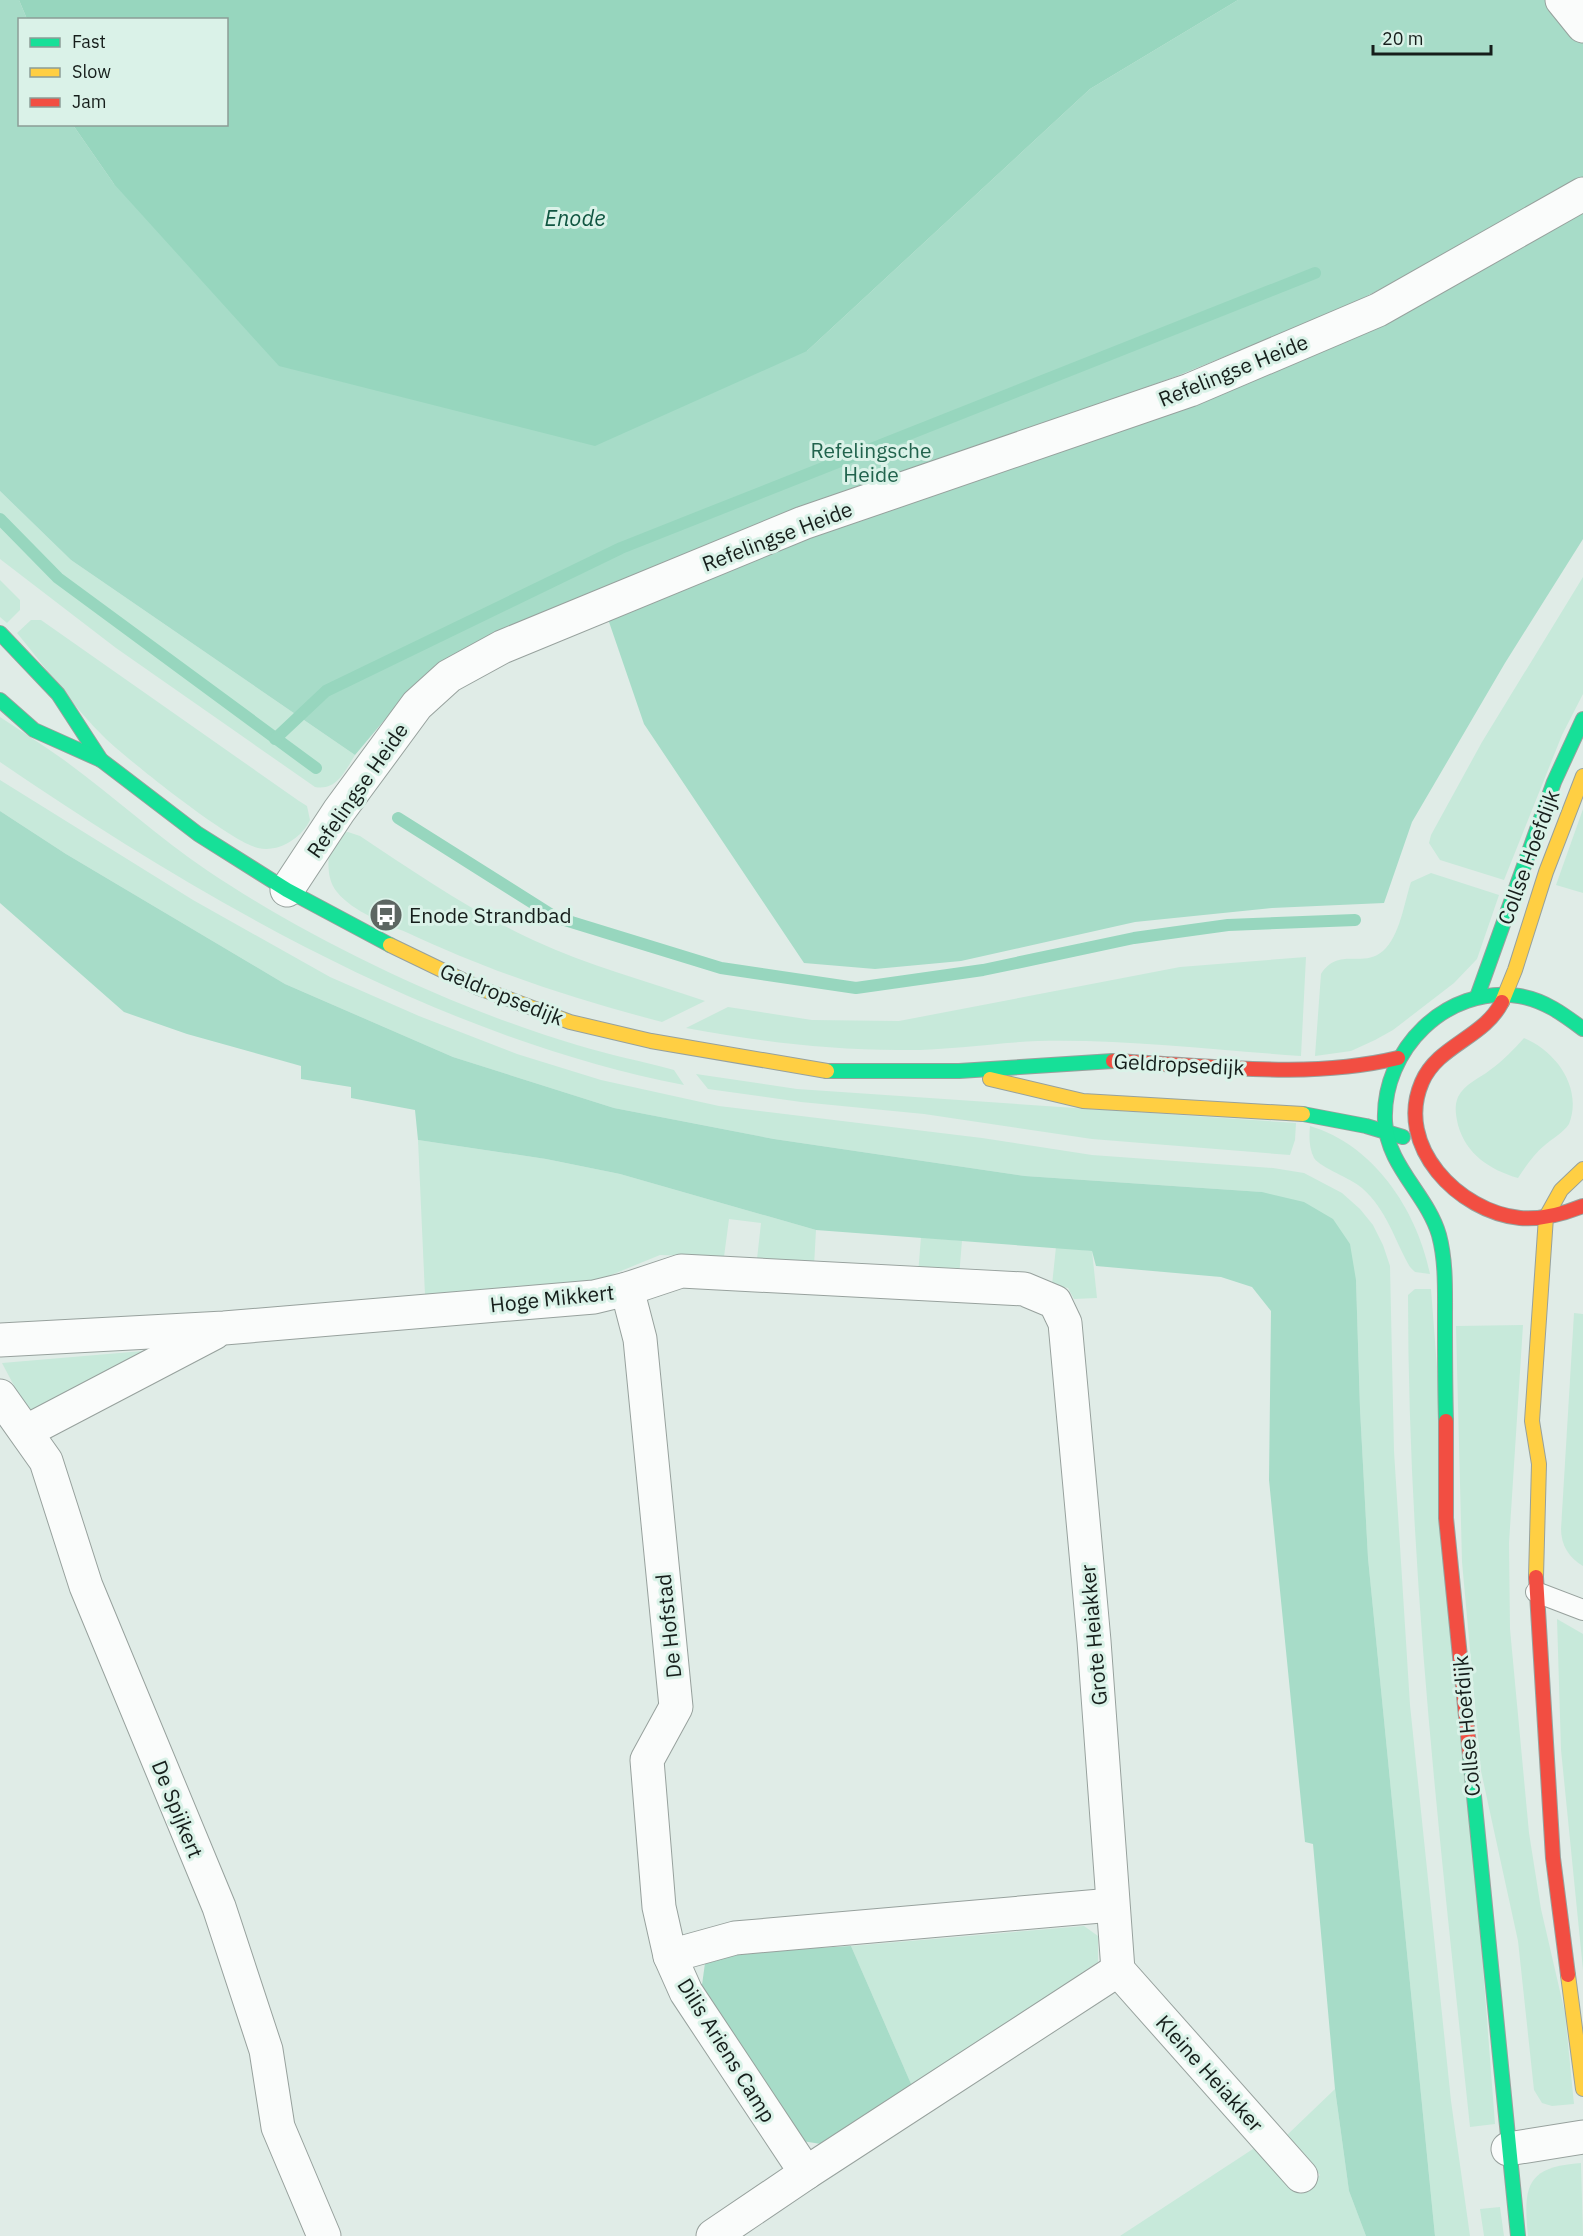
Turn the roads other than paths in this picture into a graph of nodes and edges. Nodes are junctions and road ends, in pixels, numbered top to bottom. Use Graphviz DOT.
graph roads {
  1 [pos="1562,0"];
  2 [pos="1583,26"];
  3 [pos="1583,194"];
  4 [pos="0,633"];
  5 [pos="0,700"];
  6 [pos="1583,719"];
  7 [pos="101,760"];
  8 [pos="1583,776"];
  9 [pos="287,890"];
  10 [pos="1505,995"];
  11 [pos="1477,997"];
  12 [pos="1583,1029"];
  13 [pos="1398,1058"];
  14 [pos="959,1071"];
  15 [pos="1386,1131"];
  16 [pos="1421,1143"];
  17 [pos="1583,1169"];
  18 [pos="1577,1208"];
  19 [pos="1546,1217"];
  20 [pos="1568,1231"];
  21 [pos="627,1289"];
  22 [pos="1055,1302"];
  23 [pos="224,1328"];
  24 [pos="0,1340"];
  25 [pos="0,1396"];
  26 [pos="27,1431"];
  27 [pos="1551,1432"];
  28 [pos="1539,1464"];
  29 [pos="1536,1592"];
  30 [pos="1583,1610"];
  31 [pos="1112,1905"];
  32 [pos="670,1956"];
  33 [pos="1118,1970"];
  34 [pos="1583,2088"];
  35 [pos="1583,2137"];
  36 [pos="1508,2149"];
  37 [pos="806,2173"];
  38 [pos="1301,2176"];
  39 [pos="324,2236"];
  40 [pos="713,2236"];
  41 [pos="1518,2236"];
  1 -- 2 [label="street"];
  3 -- 9 [label="street, Refelingse Heide"];
  4 -- 7 [label="main road, Geldropsedijk"];
  5 -- 7 [label="main road, Geldropsedijk"];
  6 -- 11 [label="main road, Collse Hoefdijk"];
  7 -- 9 [label="main road, Geldropsedijk"];
  8 -- 10 [label="main road, Collse Hoefdijk"];
  9 -- 14 [label="main road, Geldropsedijk"];
  10 -- 11 [label="main road, Collse Hoefdijk"];
  10 -- 12 [label="main road, Collse Hoefdijk"];
  10 -- 16 [label="main road, Collse Hoefdijk"];
  11 -- 13 [label="main road, Collse Hoefdijk"];
  13 -- 14 [label="main road, Geldropsedijk"];
  13 -- 15 [label="main road, Collse Hoefdijk"];
  14 -- 15 [label="main road, Geldropsedijk"];
  15 -- 16 [label="main road, Geldropsedijk"];
  15 -- 36 [label="main road, Collse Hoefdijk"];
  16 -- 19 [label="main road, Collse Hoefdijk"];
  17 -- 19 [label="main road"];
  18 -- 19 [label="main road, Collse Hoefdijk"];
  18 -- 20 [label="main road"];
  19 -- 28 [label="main road"];
  21 -- 22 [label="street, Hoge Mikkert"];
  21 -- 23 [label="street, Hoge Mikkert"];
  21 -- 32 [label="street, De Hofstad"];
  22 -- 31 [label="street, Grote Heiakker"];
  23 -- 24 [label="street, Hoge Mikkert"];
  23 -- 26 [label="street, Hoge Mikkert"];
  25 -- 26 [label="street, De Spijkert"];
  26 -- 39 [label="street, De Spijkert"];
  27 -- 28 [label="main road"];
  28 -- 29 [label="main road"];
  29 -- 30 [label="lane"];
  29 -- 34 [label="main road"];
  31 -- 32 [label="street, Dilis Ariens Camp"];
  31 -- 33 [label="street, Grote Heiakker"];
  32 -- 37 [label="street, Dilis Ariens Camp"];
  33 -- 37 [label="street"];
  33 -- 38 [label="street, Kleine Heiakker"];
  35 -- 36 [label="street"];
  36 -- 41 [label="main road, Collse Hoefdijk"];
  37 -- 40 [label="street"];
}
